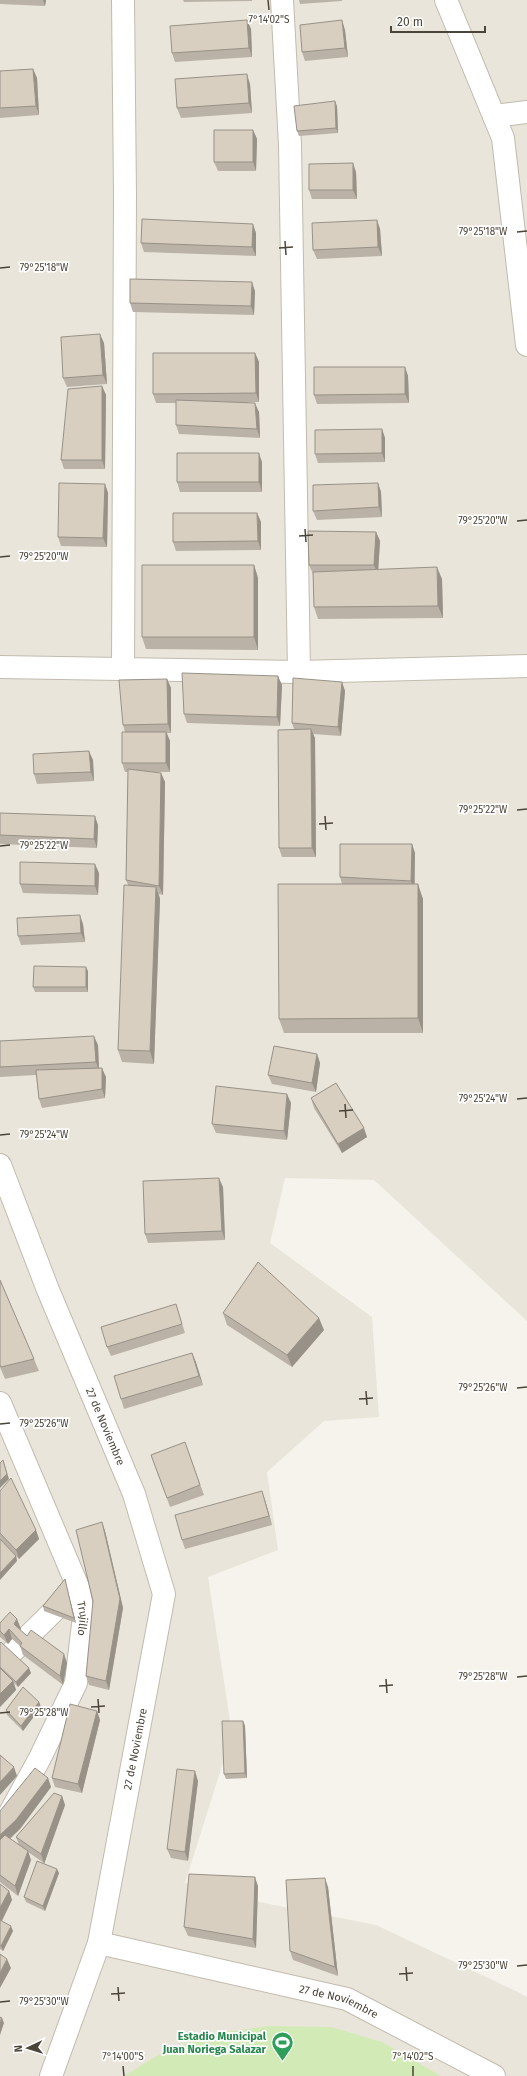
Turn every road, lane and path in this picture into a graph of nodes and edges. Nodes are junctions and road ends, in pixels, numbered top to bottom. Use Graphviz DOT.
graph roads {
  1 [pos="122,0"];
  2 [pos="282,0"];
  3 [pos="453,3"];
  4 [pos="527,112"];
  5 [pos="494,116"];
  6 [pos="527,345"];
  7 [pos="527,666"];
  8 [pos="0,667"];
  9 [pos="123,669"];
  10 [pos="299,672"];
  11 [pos="0,1165"];
  12 [pos="0,1403"];
  13 [pos="78,1587"];
  14 [pos="0,1664"];
  15 [pos="0,1831"];
  16 [pos="99,1942"];
  17 [pos="50,2076"];
  18 [pos="494,2076"];
  1 -- 9 [label="street"];
  2 -- 10 [label="street"];
  3 -- 5 [label="street"];
  4 -- 5 [label="street"];
  5 -- 6 [label="street"];
  7 -- 10 [label="street"];
  8 -- 9 [label="street"];
  9 -- 10 [label="street"];
  11 -- 16 [label="street, 27 de Noviembre"];
  12 -- 13 [label="street, Trujillo"];
  13 -- 14 [label="street"];
  13 -- 15 [label="street, Trujillo"];
  16 -- 17 [label="street"];
  16 -- 18 [label="street, 27 de Noviembre"];
}
